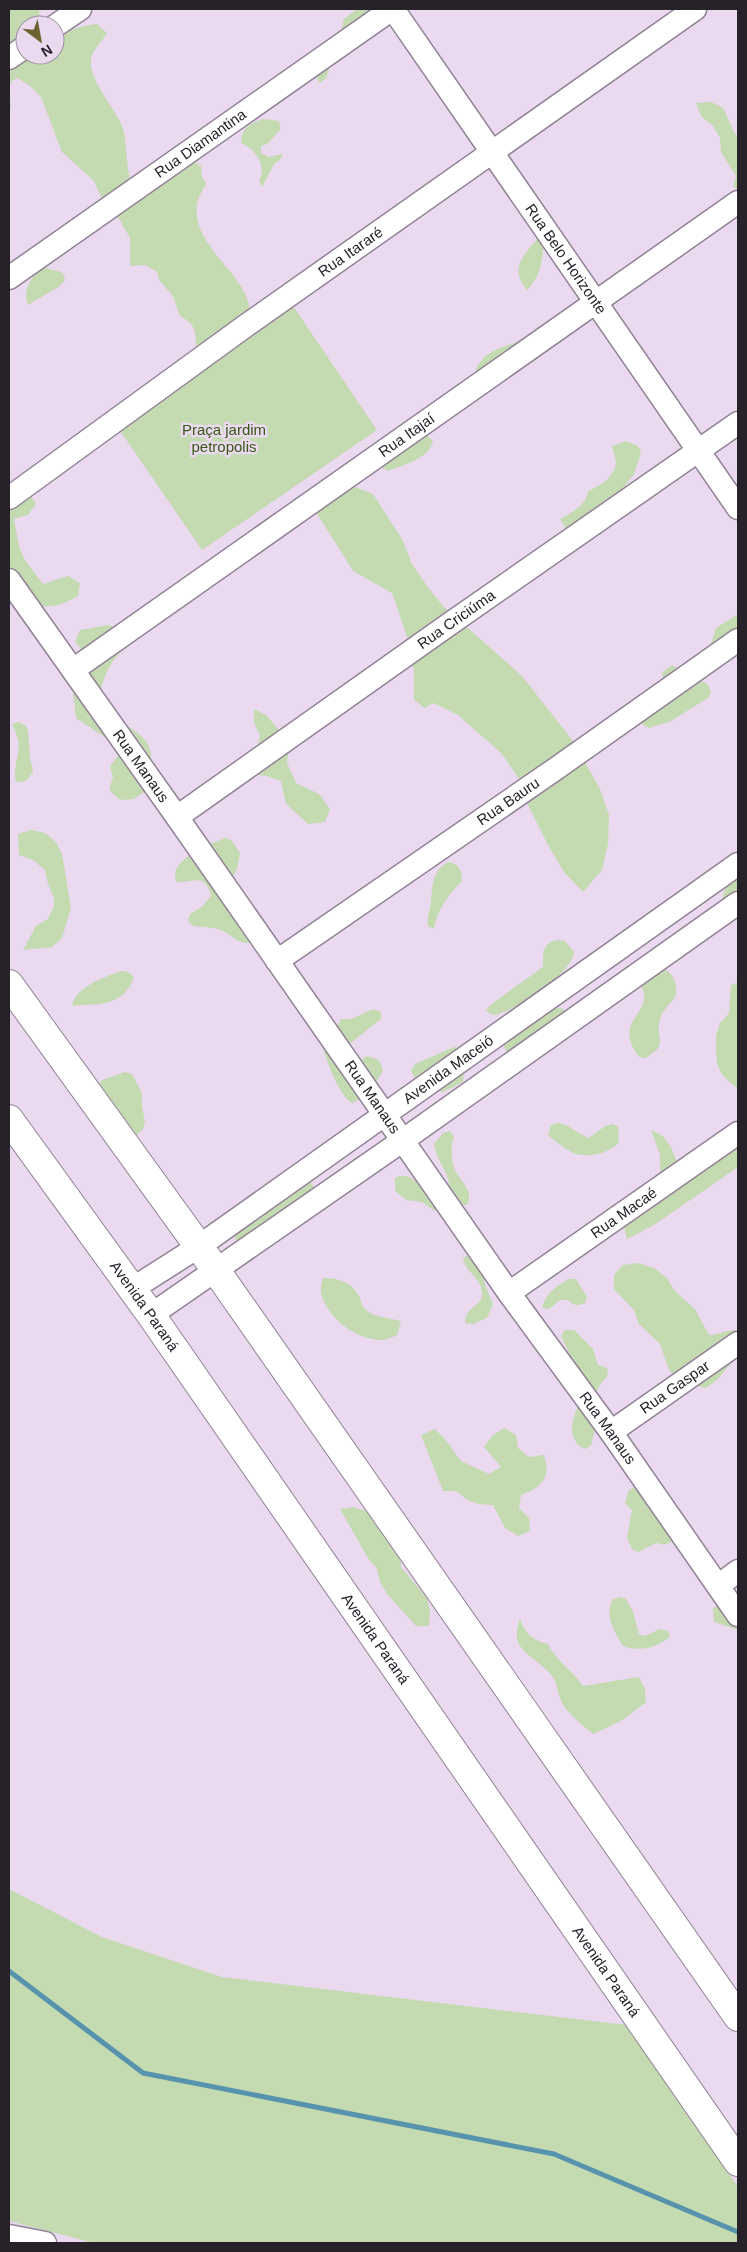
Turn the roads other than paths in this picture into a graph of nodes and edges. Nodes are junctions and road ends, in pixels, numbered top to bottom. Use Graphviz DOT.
graph roads {
  1 [pos="80,9"];
  2 [pos="393,9"];
  3 [pos="694,9"];
  4 [pos="65,19"];
  5 [pos="491,151"];
  6 [pos="738,202"];
  7 [pos="9,278"];
  8 [pos="596,302"];
  9 [pos="738,423"];
  10 [pos="698,451"];
  11 [pos="9,498"];
  12 [pos="738,508"];
  13 [pos="9,580"];
  14 [pos="738,640"];
  15 [pos="73,670"];
  16 [pos="177,817"];
  17 [pos="738,864"];
  18 [pos="738,903"];
  19 [pos="277,961"];
  20 [pos="9,984"];
  21 [pos="385,1116"];
  22 [pos="9,1119"];
  23 [pos="738,1133"];
  24 [pos="402,1141"];
  25 [pos="198,1247"];
  26 [pos="215,1269"];
  27 [pos="132,1289"];
  28 [pos="509,1293"];
  29 [pos="151,1315"];
  30 [pos="738,1343"];
  31 [pos="611,1432"];
  32 [pos="738,1572"];
  33 [pos="718,1586"];
  34 [pos="738,1615"];
  35 [pos="738,2017"];
  36 [pos="738,2162"];
  37 [pos="9,2236"];
  38 [pos="45,2243"];
  1 -- 4 [label="street"];
  2 -- 5 [label="street, Rua Belo Horizonte"];
  2 -- 7 [label="street, Rua Diamantina"];
  3 -- 5 [label="street, Rua Itararé"];
  5 -- 8 [label="street, Rua Belo Horizonte"];
  5 -- 11 [label="street, Rua Itararé"];
  6 -- 8 [label="street, Rua Itajaí"];
  8 -- 10 [label="street, Rua Belo Horizonte"];
  8 -- 15 [label="street, Rua Itajaí"];
  9 -- 10 [label="street, Rua Criciúma"];
  10 -- 12 [label="street, Rua Belo Horizonte"];
  10 -- 16 [label="street, Rua Criciúma"];
  13 -- 15 [label="street, Rua Manaus"];
  14 -- 19 [label="street, Rua Bauru"];
  15 -- 16 [label="street, Rua Manaus"];
  16 -- 19 [label="street, Rua Manaus"];
  17 -- 21 [label="street, Avenida Maceió"];
  18 -- 24 [label="street, Avenida Maceió"];
  19 -- 21 [label="street, Rua Manaus"];
  20 -- 25 [label="main road"];
  21 -- 24 [label="street, Rua Manaus"];
  21 -- 25 [label="street, Avenida Maceió"];
  22 -- 27 [label="main road, Avenida Paraná"];
  23 -- 28 [label="street, Rua Macaé"];
  24 -- 26 [label="street, Avenida Maceió"];
  24 -- 28 [label="street, Rua Manaus"];
  25 -- 26 [label="main road"];
  25 -- 27 [label="street, Avenida Maceió"];
  26 -- 29 [label="street, Avenida Maceió"];
  26 -- 35 [label="main road"];
  27 -- 29 [label="main road, Avenida Paraná"];
  28 -- 31 [label="street, Rua Manaus"];
  29 -- 36 [label="main road, Avenida Paraná"];
  30 -- 31 [label="street, Rua Gaspar"];
  31 -- 33 [label="street, Rua Manaus"];
  32 -- 33 [label="street"];
  33 -- 34 [label="street, Rua Manaus"];
  37 -- 38 [label="street"];
}
